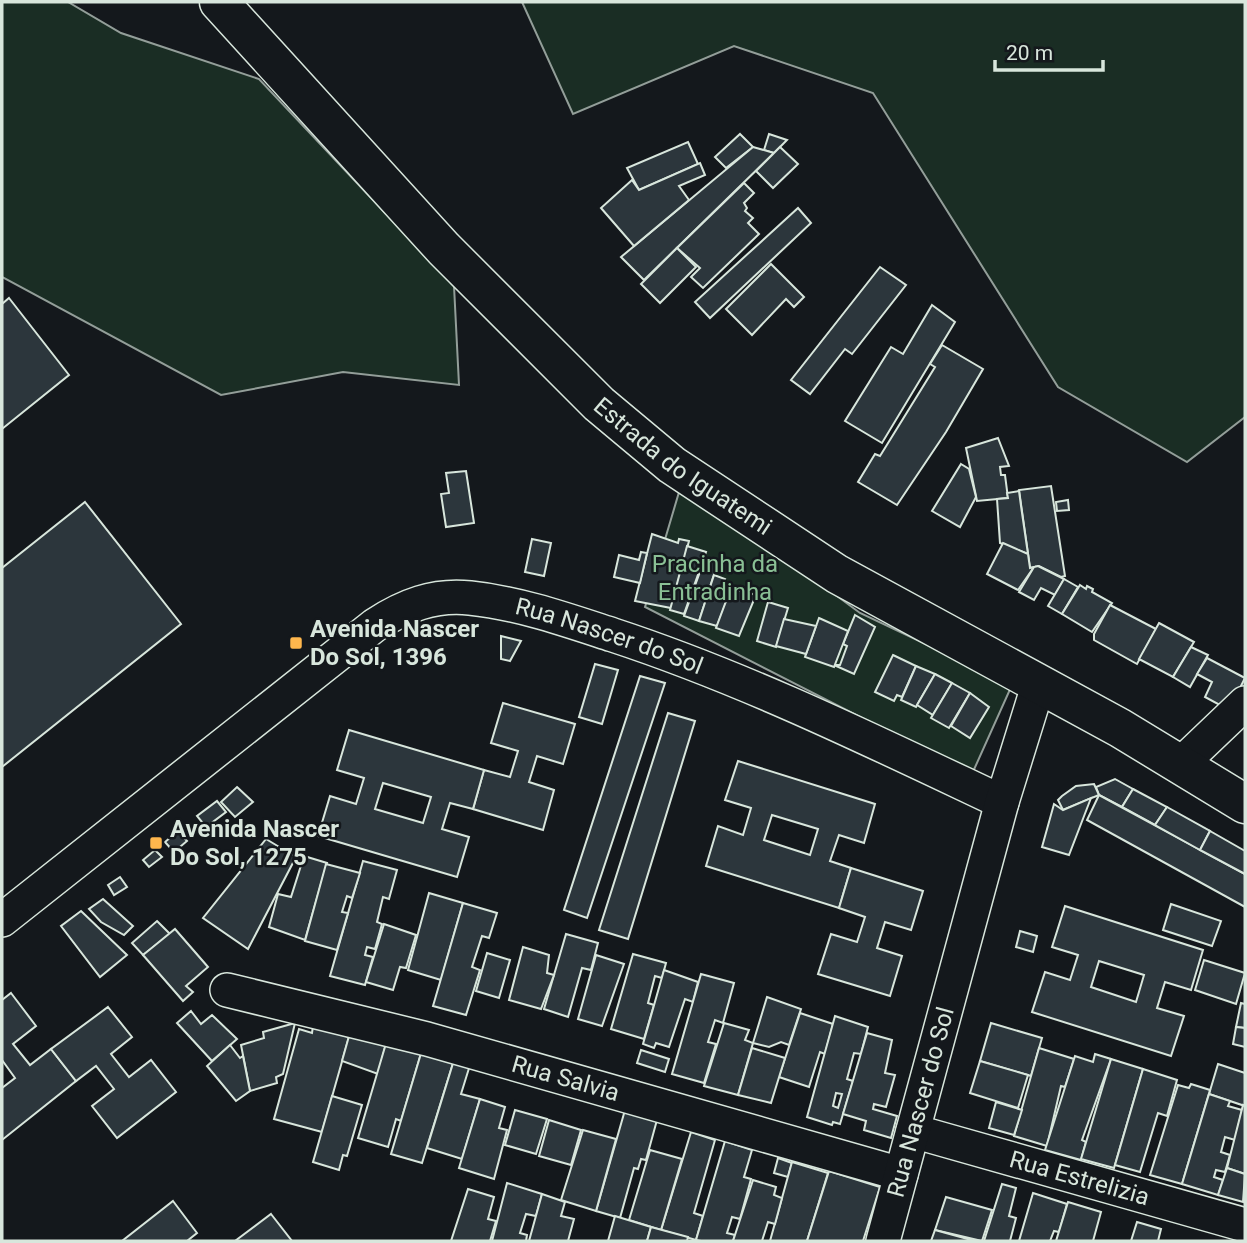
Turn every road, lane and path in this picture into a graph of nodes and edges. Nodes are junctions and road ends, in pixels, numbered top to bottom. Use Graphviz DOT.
graph roads {
  1 [pos="219,2"];
  2 [pos="1038,686"];
  3 [pos="1245,703"];
  4 [pos="1180,765"];
  5 [pos="1002,802"];
  6 [pos="1245,804"];
  7 [pos="2,920"];
  8 [pos="228,990"];
  9 [pos="913,1131"];
  10 [pos="901,1174"];
  11 [pos="1245,1225"];
  12 [pos="883,1241"];
  1 -- 2 [label="main road, Estrada do Iguatemi"];
  2 -- 4 [label="main road, Estrada do Iguatemi"];
  2 -- 5 [label="street, Rua Nascer do Sol"];
  3 -- 4 [label="street"];
  4 -- 6 [label="main road, Estrada do Iguatemi"];
  5 -- 7 [label="street, Rua Nascer do Sol"];
  5 -- 9 [label="street, Rua Nascer do Sol"];
  8 -- 10 [label="street, Rua Salvia"];
  9 -- 10 [label="street, Rua Nascer do Sol"];
  9 -- 11 [label="street, Rua Estrelizia"];
  10 -- 12 [label="street, Rua Nascer do Sol"];
}
